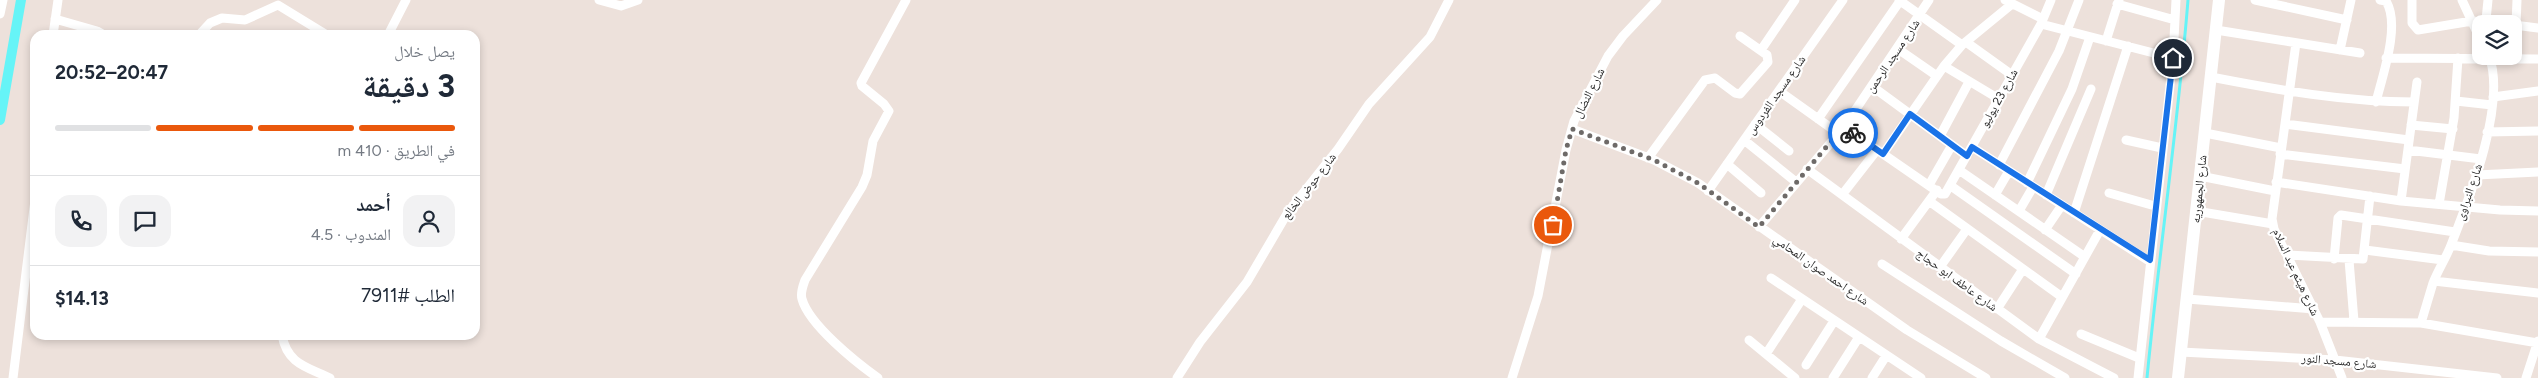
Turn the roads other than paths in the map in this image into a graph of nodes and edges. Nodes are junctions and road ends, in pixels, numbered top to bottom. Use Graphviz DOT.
graph roads {
  1 [pos="3,0"];
  2 [pos="58,0"];
  3 [pos="406,0"];
  4 [pos="599,0"];
  5 [pos="638,0"];
  6 [pos="906,0"];
  7 [pos="1449,0"];
  8 [pos="1657,0"];
  9 [pos="1795,0"];
  10 [pos="1844,0"];
  11 [pos="1899,0"];
  12 [pos="1929,0"];
  13 [pos="2051,0"];
  14 [pos="2079,0"];
  15 [pos="2176,0"];
  16 [pos="2219,0"];
  17 [pos="2255,0"];
  18 [pos="2303,0"];
  19 [pos="2351,0"];
  20 [pos="2380,0"];
  21 [pos="2412,0"];
  22 [pos="2462,0"];
  23 [pos="2488,0"];
  24 [pos="2517,0"];
  25 [pos="2008,2"];
  26 [pos="2118,2"];
  27 [pos="2299,10"];
  28 [pos="0,14"];
  29 [pos="2486,15"];
  30 [pos="2514,15"];
  31 [pos="1921,16"];
  32 [pos="55,19"];
  33 [pos="2175,20"];
  34 [pos="2347,20"];
  35 [pos="2472,21"];
  36 [pos="2042,22"];
  37 [pos="2522,25"];
  38 [pos="2538,28"];
  39 [pos="54,30"];
  40 [pos="93,30"];
  41 [pos="204,30"];
  42 [pos="316,30"];
  43 [pos="391,30"];
  44 [pos="2216,30"];
  45 [pos="2067,31"];
  46 [pos="1740,36"];
  47 [pos="2090,37"];
  48 [pos="2106,41"];
  49 [pos="1964,43"];
  50 [pos="2296,43"];
  51 [pos="2128,46"];
  52 [pos="1760,50"];
  53 [pos="1898,50"];
  54 [pos="2340,50"];
  55 [pos="2360,53"];
  56 [pos="2173,58"];
  57 [pos="2386,58"];
  58 [pos="2458,58"];
  59 [pos="2472,58"];
  60 [pos="2522,59"];
  61 [pos="2538,59"];
  62 [pos="2490,65"];
  63 [pos="1944,66"];
  64 [pos="2012,75"];
  65 [pos="1937,76"];
  66 [pos="2211,77"];
  67 [pos="1969,82"];
  68 [pos="2417,82"];
  69 [pos="1873,87"];
  70 [pos="2091,89"];
  71 [pos="1779,91"];
  72 [pos="2538,91"];
  73 [pos="2289,92"];
  74 [pos="1998,99"];
  75 [pos="2456,101"];
  76 [pos="2492,101"];
  77 [pos="2376,102"];
  78 [pos="2414,102"];
  79 [pos="1910,114"];
  80 [pos="1818,119"];
  81 [pos="1755,124"];
  82 [pos="2285,124"];
  83 [pos="2411,125"];
  84 [pos="1572,129"];
  85 [pos="2453,129"];
  86 [pos="1841,130"];
  87 [pos="2538,130"];
  88 [pos="2487,132"];
  89 [pos="2205,133"];
  90 [pos="1940,136"];
  91 [pos="1744,140"];
  92 [pos="2126,140"];
  93 [pos="2409,140"];
  94 [pos="1952,145"];
  95 [pos="1972,147"];
  96 [pos="2162,148"];
  97 [pos="2408,150"];
  98 [pos="1789,151"];
  99 [pos="2281,151"];
  100 [pos="1880,152"];
  101 [pos="2449,155"];
  102 [pos="1967,156"];
  103 [pos="1648,158"];
  104 [pos="2481,159"];
  105 [pos="1727,164"];
  106 [pos="1999,164"];
  107 [pos="1807,169"];
  108 [pos="2405,169"];
  109 [pos="1959,170"];
  110 [pos="2009,171"];
  111 [pos="2538,172"];
  112 [pos="2477,175"];
  113 [pos="2200,176"];
  114 [pos="1796,182"];
  115 [pos="2030,185"];
  116 [pos="1951,186"];
  117 [pos="2275,187"];
  118 [pos="1936,190"];
  119 [pos="1708,191"];
  120 [pos="1845,192"];
  121 [pos="1761,193"];
  122 [pos="2109,193"];
  123 [pos="1995,195"];
  124 [pos="2046,195"];
  125 [pos="2370,196"];
  126 [pos="2401,201"];
  127 [pos="1929,202"];
  128 [pos="2440,204"];
  129 [pos="2062,205"];
  130 [pos="2155,206"];
  131 [pos="2466,206"];
  132 [pos="2196,211"];
  133 [pos="2538,211"];
  134 [pos="2019,212"];
  135 [pos="2074,213"];
  136 [pos="2368,219"];
  137 [pos="2273,224"];
  138 [pos="1759,227"];
  139 [pos="1967,229"];
  140 [pos="2045,230"];
  141 [pos="2100,230"];
  142 [pos="2455,232"];
  143 [pos="1901,239"];
  144 [pos="30,240"];
  145 [pos="2451,245"];
  146 [pos="2365,250"];
  147 [pos="2538,252"];
  148 [pos="2288,255"];
  149 [pos="2085,257"];
  150 [pos="2334,259"];
  151 [pos="2150,260"];
  152 [pos="2349,260"];
  153 [pos="2444,260"];
  154 [pos="1882,264"];
  155 [pos="1940,267"];
  156 [pos="2023,269"];
  157 [pos="2076,274"];
  158 [pos="1771,278"];
  159 [pos="2434,281"];
  160 [pos="2538,293"];
  161 [pos="2062,297"];
  162 [pos="1802,299"];
  163 [pos="2187,299"];
  164 [pos="1996,309"];
  165 [pos="2314,309"];
  166 [pos="1834,321"];
  167 [pos="2354,321"];
  168 [pos="2320,322"];
  169 [pos="2421,323"];
  170 [pos="2081,334"];
  171 [pos="1859,337"];
  172 [pos="2038,339"];
  173 [pos="283,340"];
  174 [pos="1749,340"];
  175 [pos="2538,342"];
  176 [pos="2181,352"];
  177 [pos="1766,354"];
  178 [pos="1886,356"];
  179 [pos="2139,358"];
  180 [pos="2535,359"];
  181 [pos="2335,360"];
  182 [pos="1806,365"];
  183 [pos="2458,375"];
  184 [pos="13,378"];
  185 [pos="330,378"];
  186 [pos="878,378"];
  187 [pos="1177,378"];
  188 [pos="1512,378"];
  189 [pos="1795,378"];
  190 [pos="1832,378"];
  191 [pos="1872,378"];
  192 [pos="1921,378"];
  193 [pos="1986,378"];
  194 [pos="2065,378"];
  195 [pos="2114,378"];
  196 [pos="2138,378"];
  197 [pos="2178,378"];
  198 [pos="2342,378"];
  199 [pos="2497,378"];
  200 [pos="2526,378"];
  1 -- 28 [label="street"];
  2 -- 32 [label="street"];
  3 -- 43 [label="street"];
  4 -- 5 [label="street"];
  6 -- 186 [label="street"];
  7 -- 187 [label="street, شارع حوض الخالع"];
  8 -- 84 [label="street, شارع النضال"];
  9 -- 52 [label="street"];
  10 -- 71 [label="street, شارع مسجد الفردوس"];
  11 -- 31 [label="street"];
  11 -- 80 [label="street"];
  12 -- 31 [label="street, شارع مسجد الرحمن"];
  13 -- 36 [label="street, شارع 23 يوليو"];
  14 -- 45 [label="street"];
  15 -- 33 [label="street"];
  16 -- 44 [label="main road, شارع الجمهوريه"];
  17 -- 27 [label="street"];
  18 -- 27 [label="street"];
  19 -- 34 [label="street"];
  20 -- 57 [label="street"];
  21 -- 35 [label="street"];
  22 -- 35 [label="street"];
  23 -- 29 [label="street"];
  24 -- 30 [label="street"];
  25 -- 36 [label="street"];
  25 -- 49 [label="street"];
  26 -- 33 [label="street"];
  26 -- 48 [label="street"];
  27 -- 34 [label="street"];
  31 -- 49 [label="street"];
  31 -- 53 [label="street, شارع مسجد الرحمن"];
  32 -- 39 [label="street"];
  32 -- 40 [label="street"];
  33 -- 56 [label="street"];
  34 -- 54 [label="street"];
  36 -- 45 [label="street"];
  36 -- 64 [label="street, شارع 23 يوليو"];
  37 -- 38 [label="street"];
  41 -- 42 [label="street"];
  44 -- 50 [label="street"];
  44 -- 66 [label="main road, شارع الجمهوريه"];
  45 -- 47 [label="street"];
  45 -- 106 [label="street"];
  46 -- 52 [label="street"];
  47 -- 48 [label="street"];
  47 -- 115 [label="street"];
  48 -- 51 [label="street"];
  49 -- 63 [label="street"];
  49 -- 64 [label="street"];
  50 -- 54 [label="street"];
  50 -- 73 [label="street, شارع هيثم عبد السلام"];
  51 -- 56 [label="street"];
  51 -- 135 [label="street"];
  52 -- 103 [label="street"];
  53 -- 65 [label="street"];
  53 -- 69 [label="street, شارع مسجد الرحمن"];
  54 -- 55 [label="street"];
  56 -- 96 [label="street"];
  57 -- 58 [label="street"];
  57 -- 77 [label="street"];
  58 -- 59 [label="street"];
  58 -- 75 [label="street"];
  60 -- 61 [label="street"];
  62 -- 76 [label="street, شارع النبراوى"];
  63 -- 65 [label="street"];
  63 -- 67 [label="street"];
  64 -- 74 [label="street, شارع 23 يوليو"];
  65 -- 79 [label="street"];
  66 -- 73 [label="street"];
  66 -- 89 [label="main road, شارع الجمهوريه"];
  67 -- 74 [label="street"];
  67 -- 90 [label="street"];
  68 -- 78 [label="street"];
  69 -- 79 [label="street"];
  69 -- 86 [label="street, شارع مسجد الرحمن"];
  70 -- 124 [label="street"];
  71 -- 80 [label="street"];
  71 -- 81 [label="street, شارع مسجد الفردوس"];
  72 -- 76 [label="street"];
  73 -- 77 [label="street"];
  73 -- 82 [label="street, شارع هيثم عبد السلام"];
  74 -- 95 [label="street, شارع 23 يوليو"];
  75 -- 76 [label="street"];
  75 -- 85 [label="street"];
  76 -- 88 [label="street, شارع النبراوى"];
  77 -- 78 [label="street"];
  78 -- 83 [label="street"];
  79 -- 90 [label="street"];
  79 -- 100 [label="street"];
  80 -- 86 [label="street"];
  81 -- 91 [label="street, شارع مسجد الفردوس"];
  81 -- 98 [label="street"];
  82 -- 93 [label="street"];
  82 -- 99 [label="street, شارع هيثم عبد السلام"];
  83 -- 85 [label="street"];
  83 -- 93 [label="street"];
  84 -- 103 [label="street, شارع احمد صوان المحامي"];
  84 -- 188 [label="street, شارع النضال"];
  85 -- 101 [label="street"];
  86 -- 100 [label="street"];
  86 -- 107 [label="street, شارع مسجد الرحمن"];
  87 -- 88 [label="street"];
  88 -- 104 [label="street, شارع النبراوى"];
  89 -- 99 [label="street"];
  89 -- 113 [label="main road, شارع الجمهوريه"];
  90 -- 94 [label="street"];
  91 -- 105 [label="street, شارع مسجد الفردوس"];
  91 -- 114 [label="street"];
  92 -- 96 [label="street"];
  93 -- 97 [label="street"];
  94 -- 102 [label="street"];
  94 -- 118 [label="street"];
  95 -- 102 [label="street, شارع 23 يوليو"];
  95 -- 106 [label="street"];
  96 -- 130 [label="street"];
  97 -- 101 [label="street"];
  97 -- 108 [label="street"];
  99 -- 108 [label="street"];
  99 -- 117 [label="street, شارع هيثم عبد السلام"];
  100 -- 118 [label="street"];
  100 -- 120 [label="street"];
  101 -- 104 [label="street"];
  101 -- 128 [label="street"];
  102 -- 109 [label="street, شارع 23 يوليو"];
  103 -- 119 [label="street, شارع احمد صوان المحامي"];
  104 -- 112 [label="street, شارع النبراوى"];
  105 -- 119 [label="street, شارع مسجد الفردوس"];
  105 -- 121 [label="street"];
  106 -- 110 [label="street"];
  107 -- 114 [label="street, شارع مسجد الرحمن"];
  107 -- 143 [label="street, شارع عاطف ابو حجاج"];
  108 -- 126 [label="street"];
  109 -- 116 [label="street, شارع 23 يوليو"];
  109 -- 123 [label="street"];
  110 -- 115 [label="street"];
  110 -- 123 [label="street"];
  111 -- 112 [label="street"];
  112 -- 131 [label="street, شارع النبراوى"];
  113 -- 117 [label="street"];
  113 -- 132 [label="main road, شارع الجمهوريه"];
  114 -- 138 [label="street, شارع مسجد الرحمن"];
  115 -- 124 [label="street"];
  115 -- 134 [label="street"];
  116 -- 118 [label="street, شارع 23 يوليو"];
  116 -- 157 [label="street"];
  117 -- 125 [label="street"];
  117 -- 137 [label="street, شارع هيثم عبد السلام"];
  118 -- 127 [label="street"];
  119 -- 138 [label="street, شارع احمد صوان المحامي"];
  122 -- 130 [label="street"];
  123 -- 134 [label="street"];
  124 -- 129 [label="street"];
  125 -- 126 [label="street"];
  125 -- 136 [label="street"];
  126 -- 128 [label="street"];
  127 -- 139 [label="street"];
  127 -- 143 [label="street"];
  128 -- 131 [label="street"];
  129 -- 135 [label="street"];
  129 -- 140 [label="street"];
  130 -- 151 [label="street"];
  131 -- 133 [label="street"];
  131 -- 142 [label="street, شارع النبراوى"];
  132 -- 137 [label="street"];
  132 -- 163 [label="main road, شارع الجمهوريه"];
  134 -- 140 [label="street"];
  135 -- 141 [label="street"];
  136 -- 142 [label="street"];
  136 -- 146 [label="street"];
  136 -- 150 [label="street"];
  137 -- 148 [label="street, شارع هيثم عبد السلام"];
  138 -- 193 [label="street, شارع احمد صوان المحامي"];
  139 -- 155 [label="street"];
  139 -- 156 [label="street"];
  140 -- 149 [label="street"];
  141 -- 149 [label="street"];
  141 -- 151 [label="street"];
  142 -- 145 [label="street, شارع النبراوى"];
  143 -- 155 [label="street, شارع عاطف ابو حجاج"];
  144 -- 184 [label="street"];
  145 -- 147 [label="street"];
  145 -- 153 [label="street, شارع النبراوى"];
  146 -- 152 [label="street"];
  146 -- 153 [label="street"];
  148 -- 150 [label="street"];
  148 -- 165 [label="street, شارع هيثم عبد السلام"];
  149 -- 157 [label="street"];
  150 -- 152 [label="street"];
  151 -- 179 [label="street"];
  152 -- 167 [label="street"];
  153 -- 159 [label="street, شارع النبراوى"];
  154 -- 194 [label="street"];
  155 -- 164 [label="street, شارع عاطف ابو حجاج"];
  156 -- 161 [label="street"];
  156 -- 164 [label="street"];
  157 -- 161 [label="street"];
  158 -- 162 [label="street"];
  159 -- 160 [label="street"];
  159 -- 169 [label="street, شارع النبراوى"];
  161 -- 172 [label="street"];
  162 -- 166 [label="street"];
  162 -- 177 [label="street"];
  163 -- 165 [label="street"];
  163 -- 176 [label="main road, شارع الجمهوريه"];
  164 -- 172 [label="street, شارع عاطف ابو حجاج"];
  165 -- 168 [label="street, شارع هيثم عبد السلام"];
  166 -- 171 [label="street"];
  166 -- 182 [label="street"];
  167 -- 168 [label="street"];
  167 -- 169 [label="street"];
  168 -- 181 [label="street, شارع هيثم عبد السلام"];
  169 -- 175 [label="street"];
  170 -- 179 [label="street"];
  171 -- 178 [label="street"];
  171 -- 190 [label="street"];
  172 -- 195 [label="street, شارع عاطف ابو حجاج"];
  173 -- 185 [label="street"];
  174 -- 177 [label="street"];
  175 -- 180 [label="street"];
  176 -- 181 [label="street, شارع مسجد النور"];
  176 -- 197 [label="main road, شارع الجمهوريه"];
  177 -- 189 [label="street"];
  178 -- 191 [label="street"];
  178 -- 192 [label="street"];
  179 -- 196 [label="street"];
  180 -- 200 [label="street"];
  181 -- 183 [label="street, شارع مسجد النور"];
  181 -- 198 [label="street, شارع هيثم عبد السلام"];
  183 -- 199 [label="street, شارع مسجد النور"];
}
